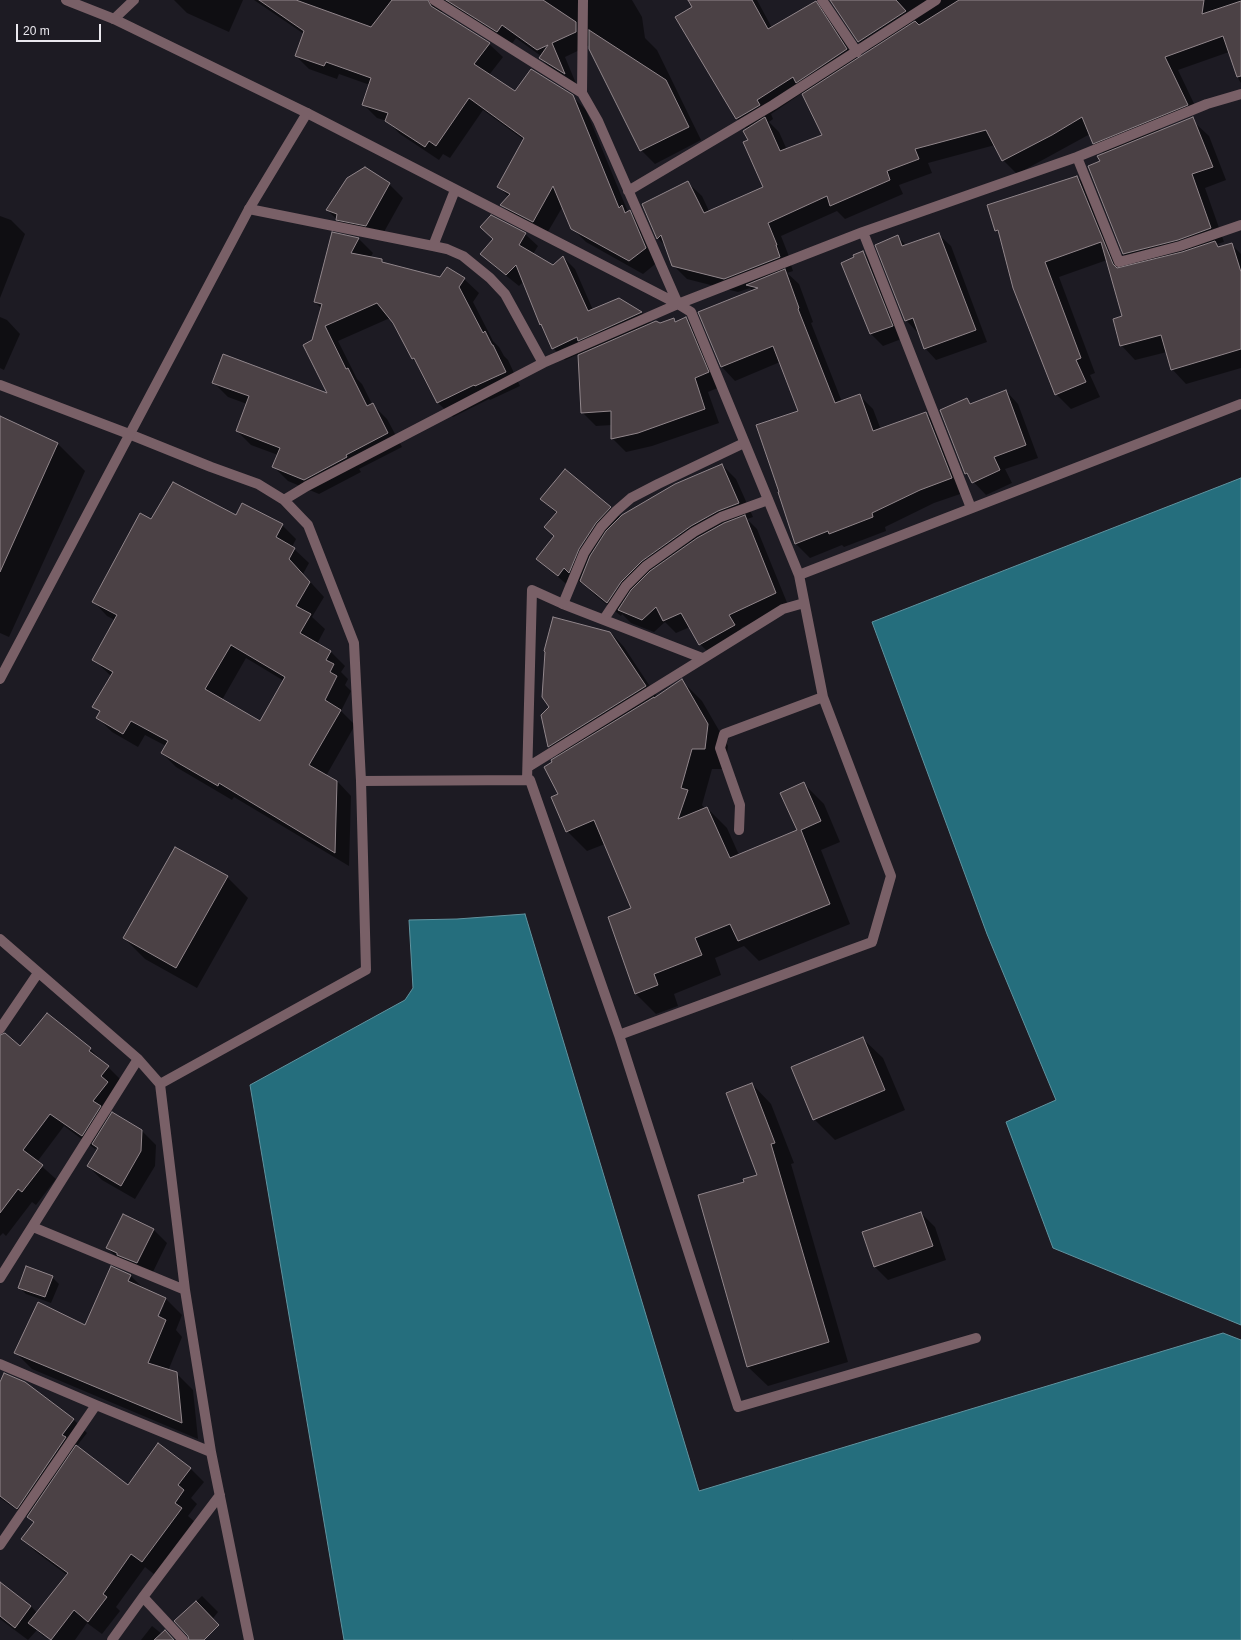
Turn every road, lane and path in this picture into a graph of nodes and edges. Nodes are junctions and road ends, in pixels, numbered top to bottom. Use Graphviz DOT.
graph roads {
  1 [pos="66,0"];
  2 [pos="134,0"];
  3 [pos="434,0"];
  4 [pos="583,0"];
  5 [pos="822,0"];
  6 [pos="936,0"];
  7 [pos="114,19"];
  8 [pos="856,52"];
  9 [pos="582,93"];
  10 [pos="1241,94"];
  11 [pos="307,113"];
  12 [pos="1077,158"];
  13 [pos="455,190"];
  14 [pos="628,191"];
  15 [pos="249,209"];
  16 [pos="1241,225"];
  17 [pos="863,232"];
  18 [pos="433,246"];
  19 [pos="678,304"];
  20 [pos="543,363"];
  21 [pos="0,385"];
  22 [pos="1241,404"];
  23 [pos="129,434"];
  24 [pos="744,443"];
  25 [pos="284,500"];
  26 [pos="768,500"];
  27 [pos="971,508"];
  28 [pos="800,575"];
  29 [pos="804,603"];
  30 [pos="563,604"];
  31 [pos="604,619"];
  32 [pos="702,658"];
  33 [pos="0,679"];
  34 [pos="823,697"];
  35 [pos="528,767"];
  36 [pos="527,780"];
  37 [pos="361,781"];
  38 [pos="739,830"];
  39 [pos="0,939"];
  40 [pos="38,973"];
  41 [pos="0,1029"];
  42 [pos="619,1035"];
  43 [pos="138,1059"];
  44 [pos="160,1084"];
  45 [pos="33,1227"];
  46 [pos="0,1278"];
  47 [pos="185,1290"];
  48 [pos="976,1338"];
  49 [pos="0,1364"];
  50 [pos="96,1405"];
  51 [pos="211,1452"];
  52 [pos="220,1495"];
  53 [pos="0,1545"];
  54 [pos="142,1597"];
  55 [pos="112,1640"];
  56 [pos="183,1640"];
  57 [pos="249,1640"];
  1 -- 7 [label="street"];
  2 -- 7 [label="street"];
  3 -- 9 [label="street"];
  4 -- 9 [label="street"];
  5 -- 8 [label="street"];
  6 -- 8 [label="street"];
  7 -- 11 [label="street"];
  8 -- 14 [label="street"];
  9 -- 14 [label="street"];
  10 -- 12 [label="street"];
  11 -- 13 [label="street"];
  11 -- 15 [label="street"];
  12 -- 16 [label="street"];
  12 -- 17 [label="street"];
  13 -- 18 [label="street"];
  13 -- 19 [label="street"];
  14 -- 19 [label="street"];
  15 -- 18 [label="street"];
  15 -- 23 [label="street"];
  17 -- 19 [label="street"];
  17 -- 27 [label="street"];
  18 -- 20 [label="street"];
  19 -- 20 [label="street"];
  19 -- 24 [label="street"];
  20 -- 25 [label="street"];
  21 -- 23 [label="street"];
  22 -- 27 [label="street"];
  23 -- 25 [label="street"];
  23 -- 33 [label="street"];
  24 -- 26 [label="street"];
  24 -- 30 [label="street"];
  25 -- 37 [label="street"];
  26 -- 28 [label="street"];
  26 -- 31 [label="street"];
  27 -- 28 [label="street"];
  28 -- 29 [label="street"];
  29 -- 32 [label="street"];
  29 -- 34 [label="street"];
  30 -- 31 [label="street"];
  30 -- 35 [label="street"];
  31 -- 32 [label="street"];
  32 -- 35 [label="street"];
  34 -- 38 [label="street"];
  34 -- 42 [label="street"];
  35 -- 36 [label="street"];
  36 -- 37 [label="street"];
  36 -- 42 [label="street"];
  37 -- 44 [label="street"];
  39 -- 40 [label="street"];
  40 -- 41 [label="street"];
  40 -- 43 [label="street"];
  42 -- 48 [label="street"];
  43 -- 44 [label="street"];
  43 -- 45 [label="street"];
  44 -- 47 [label="street"];
  45 -- 46 [label="street"];
  45 -- 47 [label="street"];
  47 -- 51 [label="street"];
  49 -- 50 [label="street"];
  50 -- 51 [label="street"];
  50 -- 53 [label="street"];
  51 -- 52 [label="street"];
  52 -- 54 [label="street"];
  52 -- 57 [label="street"];
  54 -- 55 [label="street"];
  54 -- 56 [label="street"];
}
